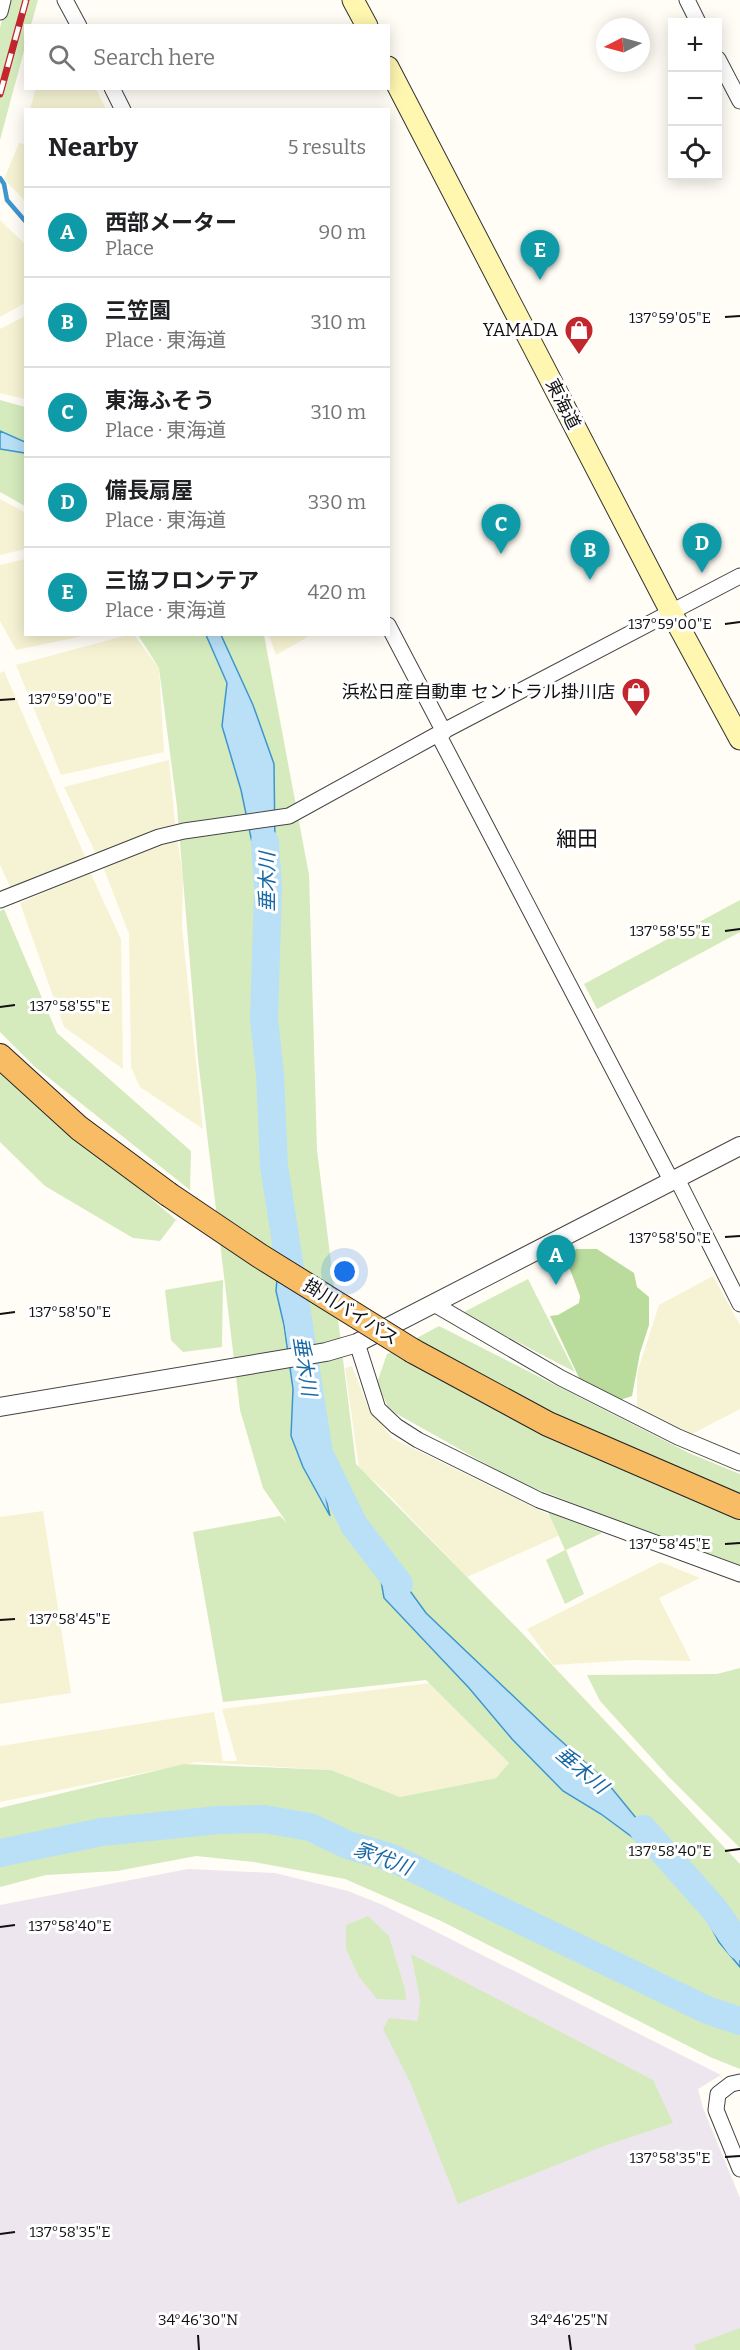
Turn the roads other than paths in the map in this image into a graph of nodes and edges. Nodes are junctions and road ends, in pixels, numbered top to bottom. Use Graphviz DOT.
graph roads {
  1 [pos="3,0"];
  2 [pos="65,0"];
  3 [pos="687,0"];
  4 [pos="355,1"];
  5 [pos="0,12"];
  6 [pos="696,18"];
  7 [pos="78,24"];
  8 [pos="366,24"];
  9 [pos="722,67"];
  10 [pos="390,71"];
  11 [pos="113,90"];
  12 [pos="740,101"];
  13 [pos="122,108"];
  14 [pos="740,576"];
  15 [pos="671,612"];
  16 [pos="390,629"];
  17 [pos="441,733"];
  18 [pos="740,739"];
  19 [pos="0,900"];
  20 [pos="0,1056"];
  21 [pos="740,1146"];
  22 [pos="674,1180"];
  23 [pos="434,1304"];
  24 [pos="740,1304"];
  25 [pos="357,1343"];
  26 [pos="0,1407"];
  27 [pos="740,1463"];
  28 [pos="740,1507"];
  29 [pos="740,1574"];
  30 [pos="740,2082"];
  31 [pos="740,2169"];
  1 -- 5 [label="street"];
  2 -- 7 [label="street"];
  3 -- 6 [label="street"];
  4 -- 8 [label="main road"];
  9 -- 12 [label="street"];
  10 -- 15 [label="main road, 東海道"];
  11 -- 13 [label="street"];
  14 -- 15 [label="street"];
  15 -- 17 [label="street"];
  15 -- 18 [label="main road, 東海道"];
  16 -- 17 [label="street"];
  17 -- 19 [label="street"];
  17 -- 22 [label="street"];
  20 -- 28 [label="highway, 掛川バイパス, bridge"];
  21 -- 22 [label="street"];
  22 -- 23 [label="street"];
  22 -- 24 [label="street"];
  23 -- 25 [label="street"];
  23 -- 27 [label="street"];
  25 -- 26 [label="street"];
  25 -- 29 [label="street"];
  30 -- 31 [label="street"];
}
